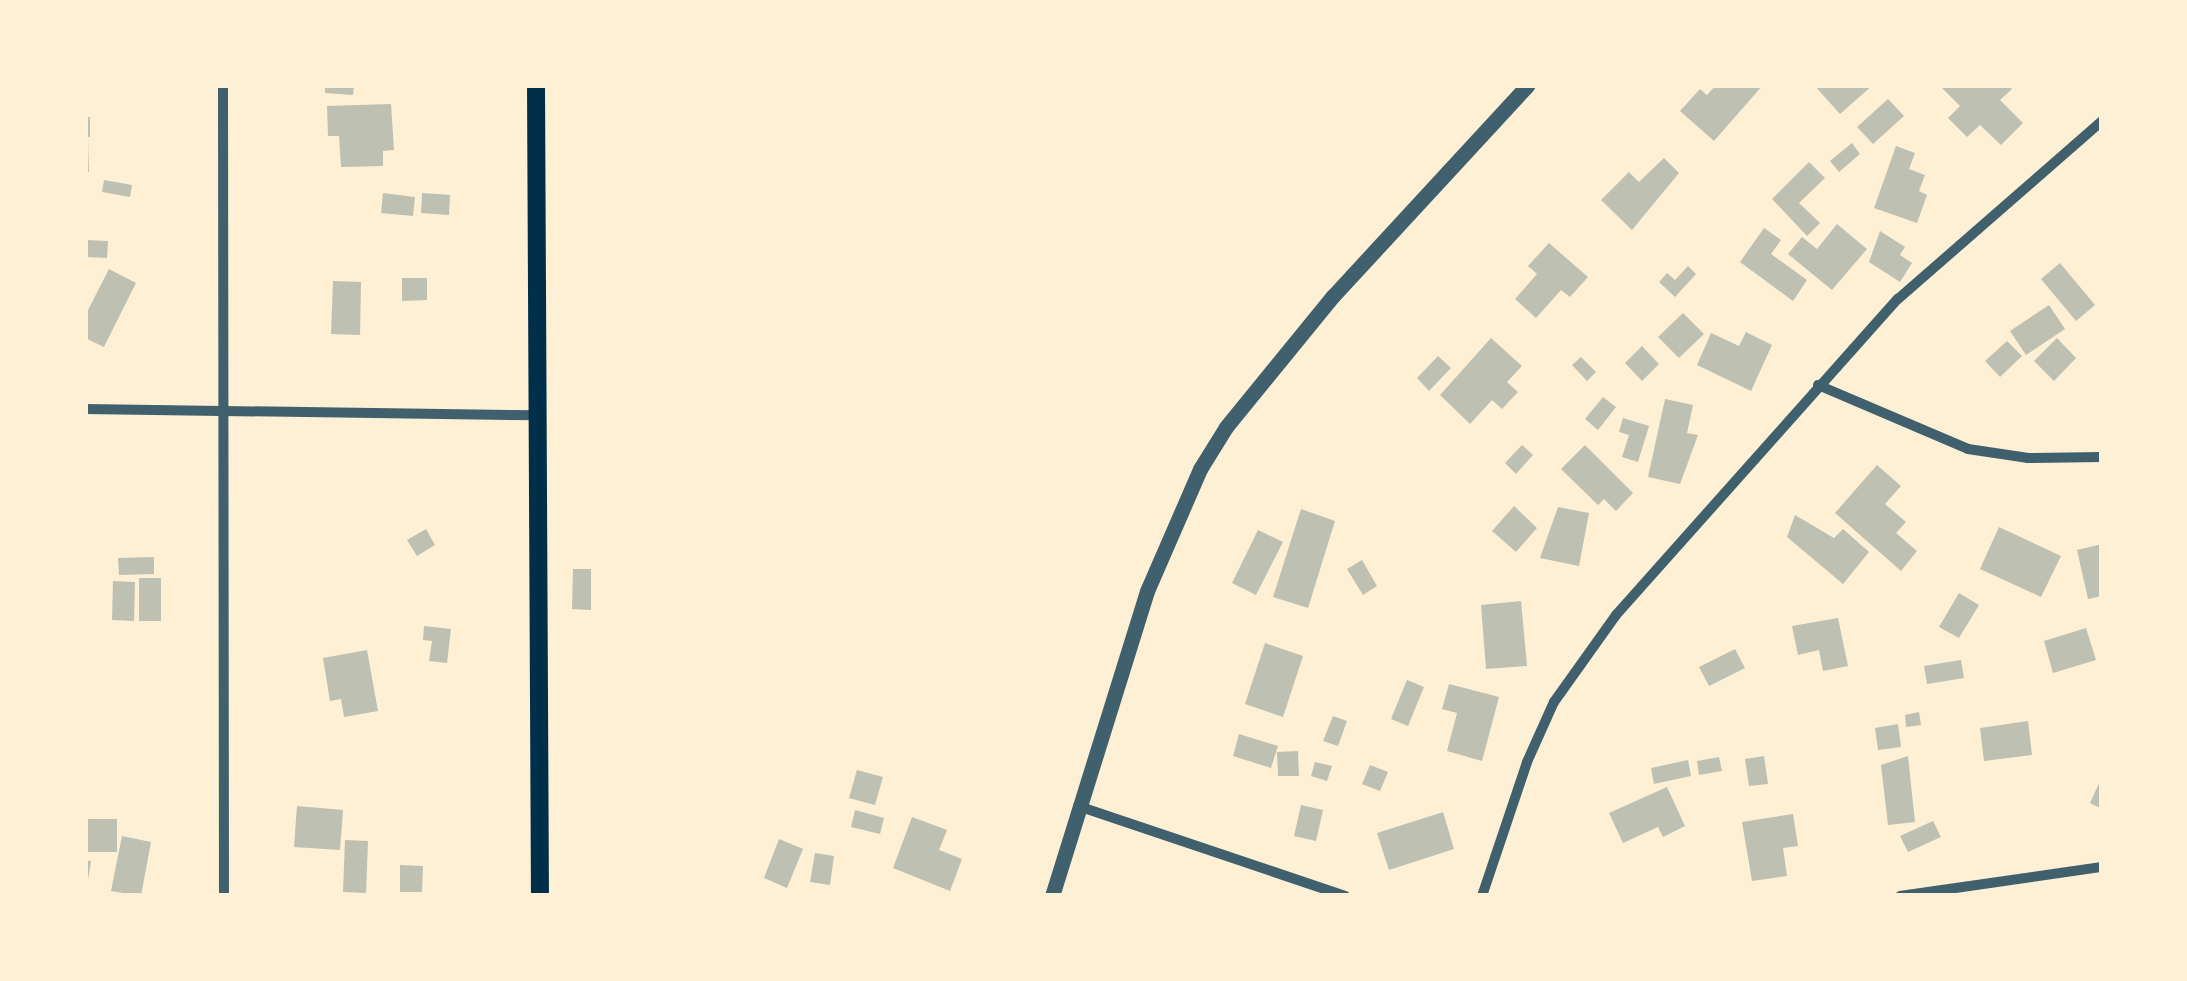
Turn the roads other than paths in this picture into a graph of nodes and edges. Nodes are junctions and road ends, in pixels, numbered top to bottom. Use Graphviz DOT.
graph roads {
  1 [pos="223,85"];
  2 [pos="536,85"];
  3 [pos="1528,85"];
  4 [pos="2102,120"];
  5 [pos="1818,386"];
  6 [pos="85,409"];
  7 [pos="222,411"];
  8 [pos="541,415"];
  9 [pos="2102,457"];
  10 [pos="1078,806"];
  11 [pos="2102,868"];
  12 [pos="224,896"];
  13 [pos="540,896"];
  14 [pos="1052,896"];
  15 [pos="1345,896"];
  16 [pos="1482,896"];
  17 [pos="1900,896"];
  1 -- 7 [label="street"];
  2 -- 8 [label="main road"];
  3 -- 10 [label="street"];
  4 -- 5 [label="street"];
  5 -- 9 [label="street"];
  5 -- 16 [label="street"];
  6 -- 7 [label="street"];
  7 -- 8 [label="street"];
  7 -- 12 [label="street"];
  8 -- 13 [label="main road"];
  10 -- 14 [label="street"];
  10 -- 15 [label="street"];
  11 -- 17 [label="street"];
}
